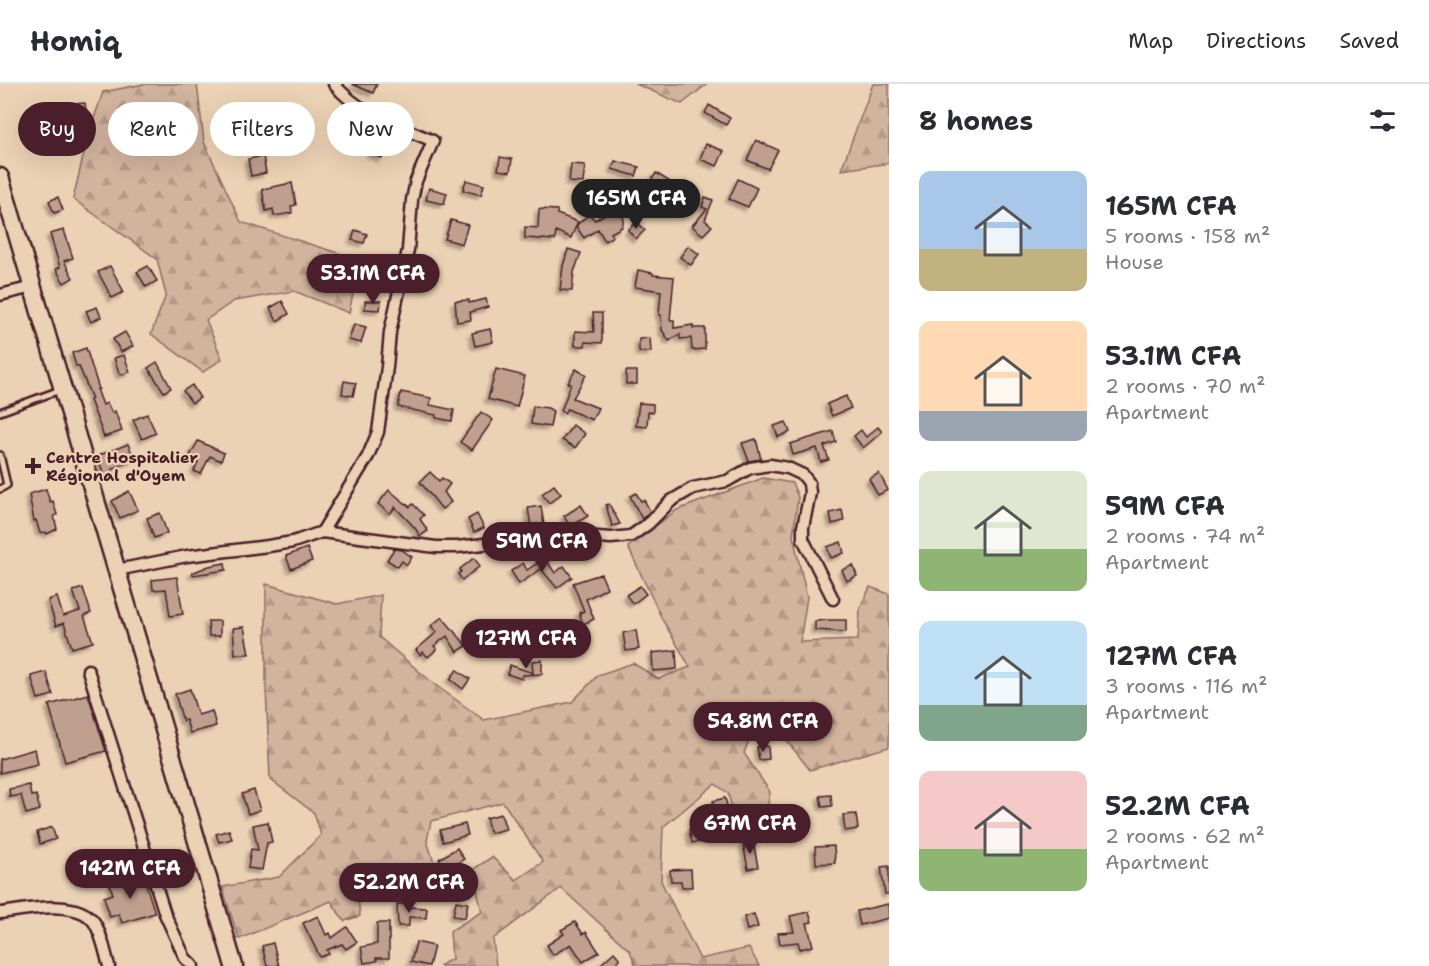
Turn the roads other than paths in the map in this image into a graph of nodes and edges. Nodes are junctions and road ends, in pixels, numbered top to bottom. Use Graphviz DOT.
graph roads {
  1 [pos="334,84"];
  2 [pos="0,177"];
  3 [pos="33,286"];
  4 [pos="0,295"];
  5 [pos="62,389"];
  6 [pos="0,412"];
  7 [pos="0,455"];
  8 [pos="0,489"];
  9 [pos="322,532"];
  10 [pos="117,570"];
  11 [pos="833,599"];
  12 [pos="88,670"];
  13 [pos="0,913"];
  14 [pos="109,966"];
  15 [pos="193,966"];
  16 [pos="234,966"];
  1 -- 9 [label="street"];
  2 -- 3 [label="main road"];
  3 -- 4 [label="street"];
  3 -- 5 [label="main road"];
  5 -- 6 [label="lane"];
  5 -- 10 [label="main road"];
  7 -- 8 [label="lane"];
  9 -- 10 [label="street"];
  9 -- 11 [label="street"];
  10 -- 16 [label="main road"];
  12 -- 15 [label="street"];
  13 -- 14 [label="street"];
}
